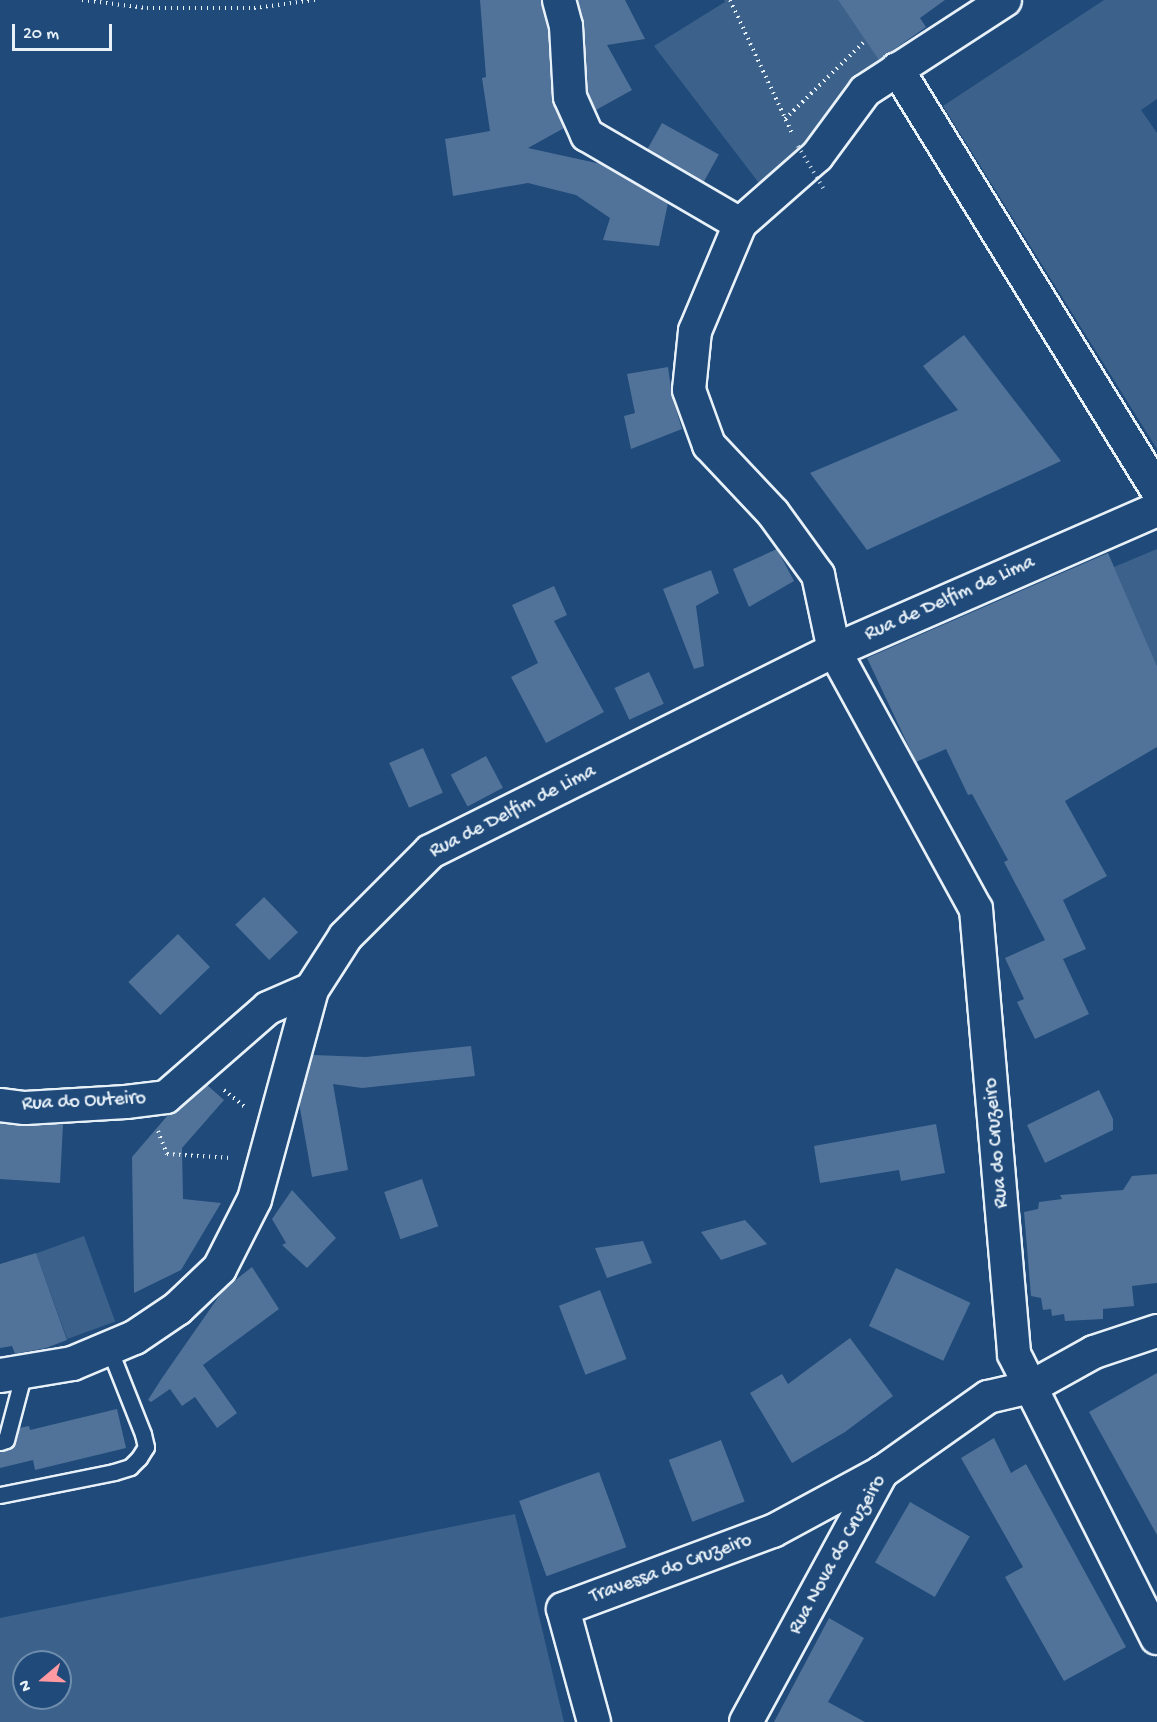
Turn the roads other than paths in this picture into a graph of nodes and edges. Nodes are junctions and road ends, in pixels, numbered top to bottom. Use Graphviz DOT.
graph roads {
  1 [pos="559,0"];
  2 [pos="1005,0"];
  3 [pos="897,69"];
  4 [pos="740,224"];
  5 [pos="1157,490"];
  6 [pos="1157,509"];
  7 [pos="834,650"];
  8 [pos="311,989"];
  9 [pos="0,1105"];
  10 [pos="1157,1331"];
  11 [pos="109,1348"];
  12 [pos="12,1373"];
  13 [pos="1031,1387"];
  14 [pos="0,1442"];
  15 [pos="882,1472"];
  16 [pos="0,1495"];
  17 [pos="1157,1638"];
  18 [pos="594,1722"];
  19 [pos="746,1722"];
  1 -- 4 [label="street"];
  2 -- 3 [label="street"];
  3 -- 4 [label="street"];
  3 -- 5 [label="street"];
  4 -- 7 [label="street, Rua do Cruzeiro"];
  6 -- 7 [label="main road, Rua de Delfim de Lima"];
  7 -- 8 [label="main road, Rua de Delfim de Lima"];
  7 -- 13 [label="street, Rua do Cruzeiro"];
  8 -- 9 [label="street, Rua do Outeiro"];
  8 -- 11 [label="main road, Rua de Delfim de Lima"];
  10 -- 13 [label="street, Rua Nova do Cruzeiro"];
  11 -- 12 [label="main road, Rua de Delfim de Lima"];
  11 -- 16 [label="lane"];
  12 -- 14 [label="lane"];
  13 -- 15 [label="street, Rua Nova do Cruzeiro"];
  13 -- 17 [label="street, Rua do Cruzeiro"];
  15 -- 18 [label="street, Travessa do Cruzeiro"];
  15 -- 19 [label="street, Rua Nova do Cruzeiro"];
}
